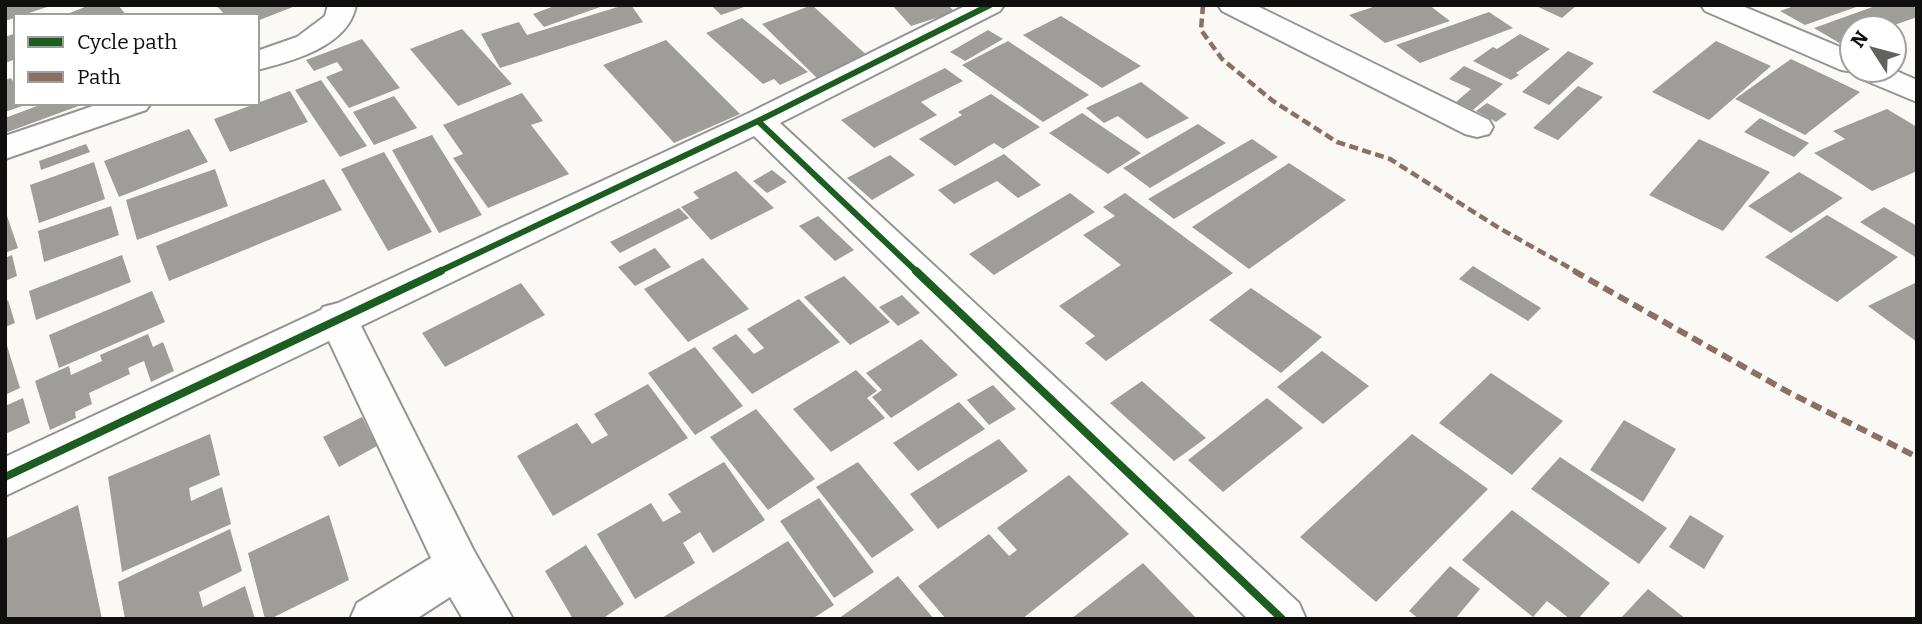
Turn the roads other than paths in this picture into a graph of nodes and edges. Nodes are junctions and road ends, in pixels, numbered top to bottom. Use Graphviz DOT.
graph roads {
  1 [pos="342,5"];
  2 [pos="990,5"];
  3 [pos="1232,5"];
  4 [pos="1715,5"];
  5 [pos="1838,57"];
  6 [pos="259,60"];
  7 [pos="1899,84"];
  8 [pos="1917,92"];
  9 [pos="129,105"];
  10 [pos="758,121"];
  11 [pos="1477,127"];
  12 [pos="5,148"];
  13 [pos="337,317"];
  14 [pos="5,477"];
  15 [pos="458,566"];
  16 [pos="374,619"];
  17 [pos="489,619"];
  18 [pos="1282,619"];
  1 -- 6 [label="street"];
  2 -- 10 [label="street"];
  3 -- 11 [label="street"];
  4 -- 5 [label="street"];
  7 -- 8 [label="street"];
  9 -- 12 [label="street"];
  10 -- 13 [label="street"];
  10 -- 18 [label="street"];
  13 -- 14 [label="street"];
  13 -- 15 [label="street"];
  15 -- 16 [label="street"];
  15 -- 17 [label="street"];
}
